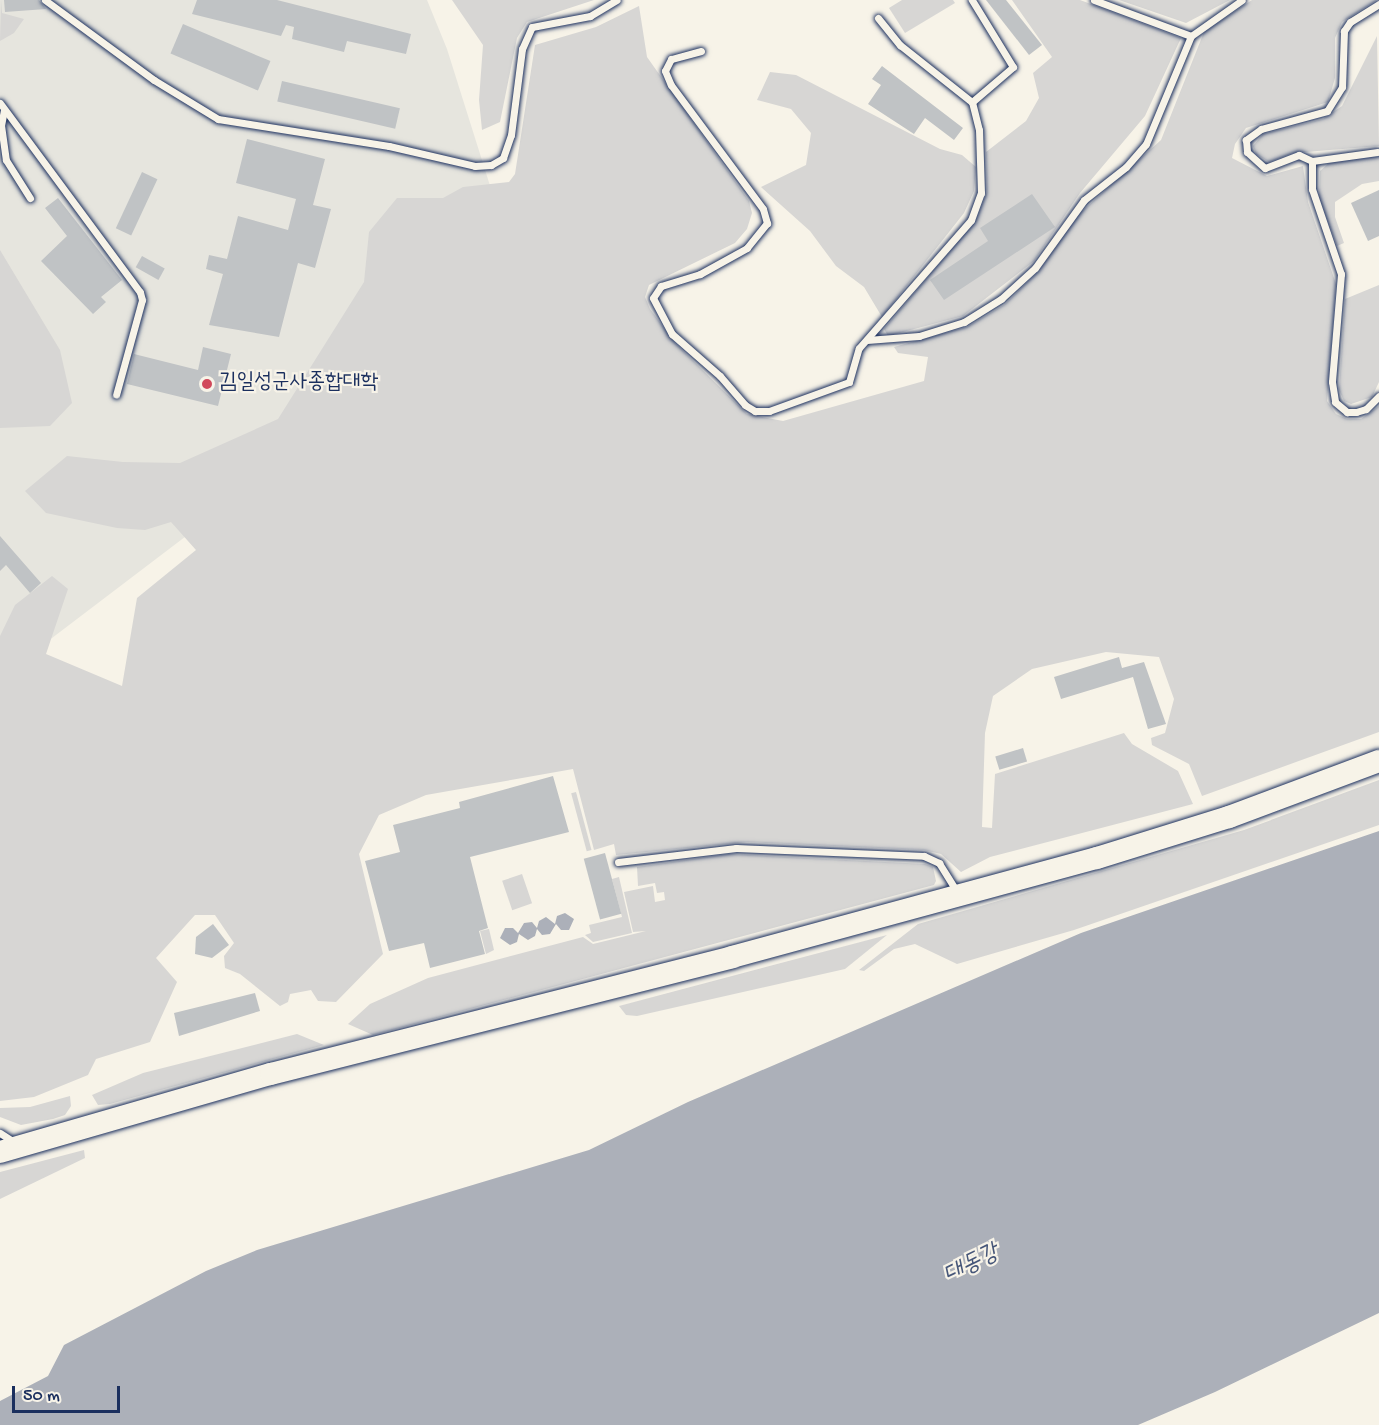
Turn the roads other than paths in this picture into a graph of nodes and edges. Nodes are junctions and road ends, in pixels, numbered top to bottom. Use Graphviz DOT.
graph roads {
  1 [pos="45,0"];
  2 [pos="617,0"];
  3 [pos="972,0"];
  4 [pos="1094,0"];
  5 [pos="1242,0"];
  6 [pos="1379,4"];
  7 [pos="878,18"];
  8 [pos="1191,36"];
  9 [pos="701,51"];
  10 [pos="972,102"];
  11 [pos="0,103"];
  12 [pos="4,110"];
  13 [pos="1377,152"];
  14 [pos="1312,161"];
  15 [pos="30,198"];
  16 [pos="867,340"];
  17 [pos="116,395"];
  18 [pos="1379,396"];
  19 [pos="1379,760"];
  20 [pos="618,862"];
  21 [pos="959,896"];
  22 [pos="0,1132"];
  23 [pos="10,1149"];
  1 -- 2 [label="lane"];
  3 -- 10 [label="lane"];
  4 -- 8 [label="lane"];
  5 -- 8 [label="lane"];
  6 -- 14 [label="lane"];
  7 -- 10 [label="lane"];
  8 -- 16 [label="lane"];
  9 -- 16 [label="lane"];
  10 -- 16 [label="lane"];
  11 -- 12 [label="lane"];
  12 -- 15 [label="lane"];
  12 -- 17 [label="lane"];
  13 -- 14 [label="lane"];
  14 -- 18 [label="lane"];
  19 -- 21 [label="highway"];
  20 -- 21 [label="lane"];
  21 -- 23 [label="highway"];
  22 -- 23 [label="lane"];
}
